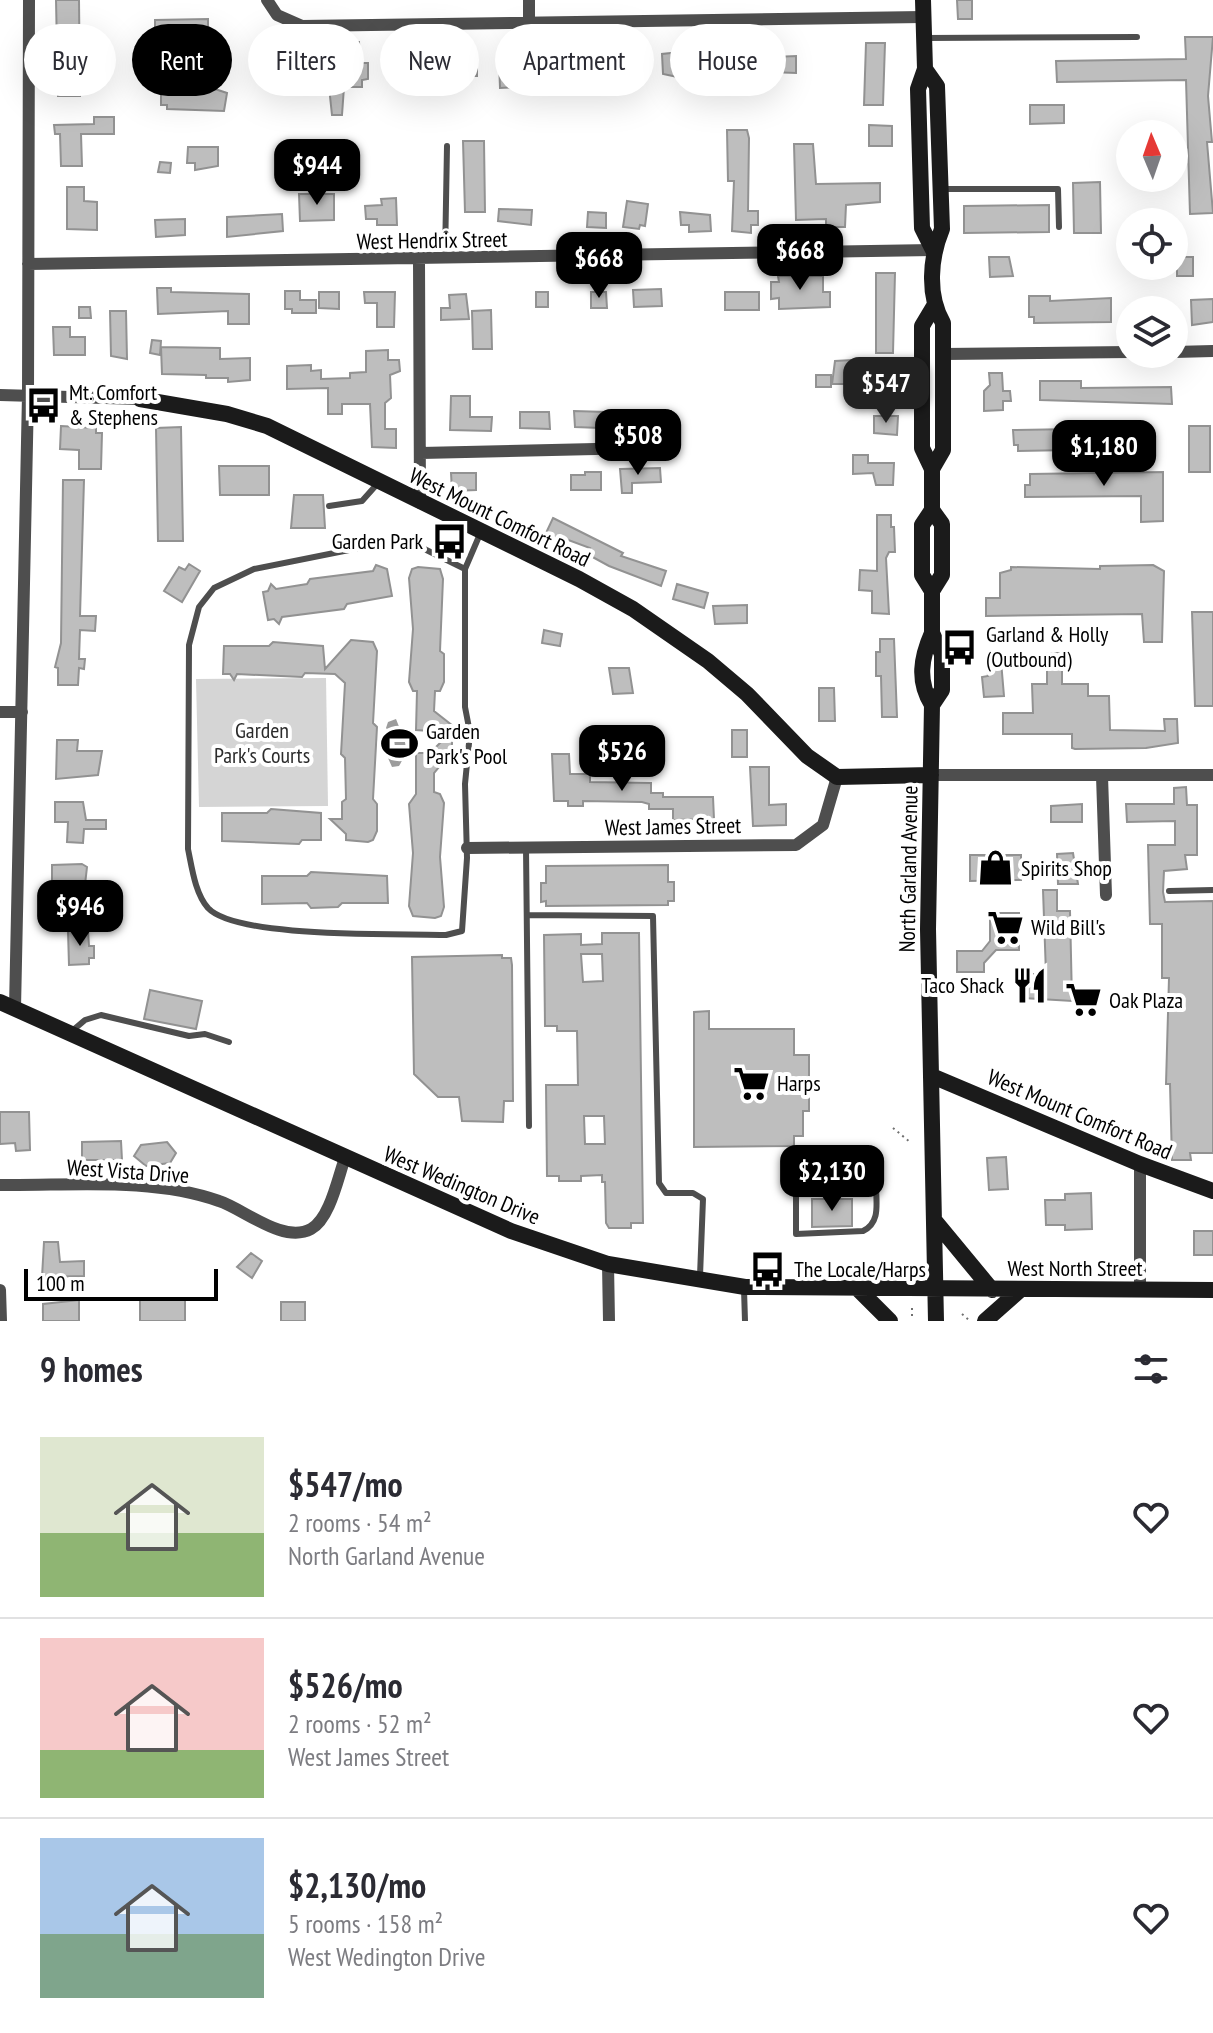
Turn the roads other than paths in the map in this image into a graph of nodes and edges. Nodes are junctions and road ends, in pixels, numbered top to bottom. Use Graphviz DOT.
graph roads {
  1 [pos="29,0"];
  2 [pos="267,0"];
  3 [pos="529,0"];
  4 [pos="923,0"];
  5 [pos="923,17"];
  6 [pos="495,24"];
  7 [pos="529,24"];
  8 [pos="1137,37"];
  9 [pos="924,38"];
  10 [pos="925,69"];
  11 [pos="447,146"];
  12 [pos="941,189"];
  13 [pos="1059,227"];
  14 [pos="933,250"];
  15 [pos="419,260"];
  16 [pos="445,260"];
  17 [pos="28,264"];
  18 [pos="934,306"];
  19 [pos="1213,351"];
  20 [pos="1116,352"];
  21 [pos="1188,352"];
  22 [pos="943,354"];
  23 [pos="0,395"];
  24 [pos="28,395"];
  25 [pos="140,399"];
  26 [pos="639,448"];
  27 [pos="421,453"];
  28 [pos="932,469"];
  29 [pos="379,482"];
  30 [pos="420,503"];
  31 [pos="329,506"];
  32 [pos="480,533"];
  33 [pos="465,569"];
  34 [pos="0,712"];
  35 [pos="22,712"];
  36 [pos="931,775"];
  37 [pos="1213,775"];
  38 [pos="1102,776"];
  39 [pos="837,777"];
  40 [pos="467,848"];
  41 [pos="526,848"];
  42 [pos="1213,890"];
  43 [pos="1169,891"];
  44 [pos="1106,895"];
  45 [pos="527,915"];
  46 [pos="8,1005"];
  47 [pos="70,1033"];
  48 [pos="229,1042"];
  49 [pos="932,1076"];
  50 [pos="529,1126"];
  51 [pos="345,1158"];
  52 [pos="1140,1164"];
  53 [pos="0,1185"];
  54 [pos="796,1185"];
  55 [pos="876,1185"];
  56 [pos="1213,1191"];
  57 [pos="935,1221"];
  58 [pos="608,1264"];
  59 [pos="699,1281"];
  60 [pos="745,1287"];
  61 [pos="0,1290"];
  62 [pos="859,1290"];
  63 [pos="937,1290"];
  64 [pos="992,1290"];
  65 [pos="1020,1290"];
  66 [pos="1213,1290"];
  67 [pos="1140,1291"];
  68 [pos="1,1321"];
  69 [pos="609,1321"];
  70 [pos="745,1321"];
  71 [pos="890,1321"];
  72 [pos="936,1321"];
  73 [pos="985,1321"];
  1 -- 17 [label="street"];
  2 -- 6 [label="street"];
  3 -- 7 [label="street"];
  4 -- 5 [label="main road, North Garland Avenue"];
  5 -- 7 [label="street"];
  5 -- 9 [label="main road, North Garland Avenue"];
  8 -- 9 [label="lane"];
  9 -- 10 [label="main road, North Garland Avenue"];
  10 -- 12 [label="main road, North Garland Avenue"];
  10 -- 14 [label="main road, North Garland Avenue"];
  11 -- 16 [label="lane"];
  12 -- 13 [label="lane"];
  12 -- 14 [label="main road, North Garland Avenue"];
  14 -- 16 [label="street, West Hendrix Street"];
  14 -- 18 [label="main road, North Garland Avenue"];
  15 -- 16 [label="street, West Hendrix Street"];
  15 -- 17 [label="street, West Hendrix Street"];
  15 -- 27 [label="street"];
  17 -- 24 [label="street"];
  18 -- 22 [label="main road, North Garland Avenue"];
  18 -- 28 [label="main road, North Garland Avenue"];
  19 -- 21 [label="street"];
  20 -- 22 [label="street"];
  22 -- 28 [label="main road, North Garland Avenue"];
  23 -- 24 [label="street, West Mount Comfort Road"];
  24 -- 25 [label="street, West Mount Comfort Road"];
  24 -- 35 [label="street"];
  25 -- 29 [label="main road, West Mount Comfort Road"];
  26 -- 27 [label="street"];
  27 -- 30 [label="street"];
  28 -- 36 [label="main road, North Garland Avenue"];
  29 -- 30 [label="main road, West Mount Comfort Road"];
  29 -- 31 [label="lane"];
  30 -- 32 [label="main road, West Mount Comfort Road"];
  32 -- 33 [label="lane"];
  32 -- 39 [label="main road, West Mount Comfort Road"];
  33 -- 40 [label="lane"];
  33 -- 40 [label="lane"];
  34 -- 35 [label="street"];
  35 -- 46 [label="street"];
  36 -- 38 [label="street"];
  36 -- 39 [label="main road"];
  36 -- 49 [label="main road, North Garland Avenue"];
  37 -- 38 [label="street"];
  38 -- 44 [label="street"];
  39 -- 41 [label="street, West James Street"];
  40 -- 41 [label="street, West James Street"];
  41 -- 45 [label="lane"];
  42 -- 43 [label="lane"];
  45 -- 50 [label="lane"];
  45 -- 59 [label="lane"];
  46 -- 47 [label="main road, West Wedington Drive"];
  47 -- 48 [label="lane"];
  47 -- 51 [label="main road, West Wedington Drive"];
  49 -- 52 [label="main road, West Mount Comfort Road"];
  49 -- 57 [label="main road, North Garland Avenue"];
  51 -- 53 [label="street, West Vista Drive"];
  51 -- 58 [label="main road, West Wedington Drive"];
  52 -- 56 [label="main road, West Mount Comfort Road"];
  52 -- 67 [label="street"];
  54 -- 55 [label="lane"];
  57 -- 63 [label="main road, North Garland Avenue"];
  57 -- 64 [label="main road"];
  58 -- 59 [label="main road, West Wedington Drive"];
  58 -- 69 [label="street"];
  59 -- 60 [label="main road, West Wedington Drive"];
  60 -- 62 [label="main road, West Wedington Drive"];
  60 -- 70 [label="lane"];
  61 -- 68 [label="street"];
  62 -- 63 [label="main road, West Wedington Drive"];
  62 -- 71 [label="main road"];
  63 -- 64 [label="main road, West North Street"];
  63 -- 72 [label="main road, North Garland Avenue"];
  64 -- 65 [label="main road, West North Street"];
  65 -- 67 [label="main road, West North Street"];
  65 -- 73 [label="main road"];
  66 -- 67 [label="main road, West North Street"];
}
